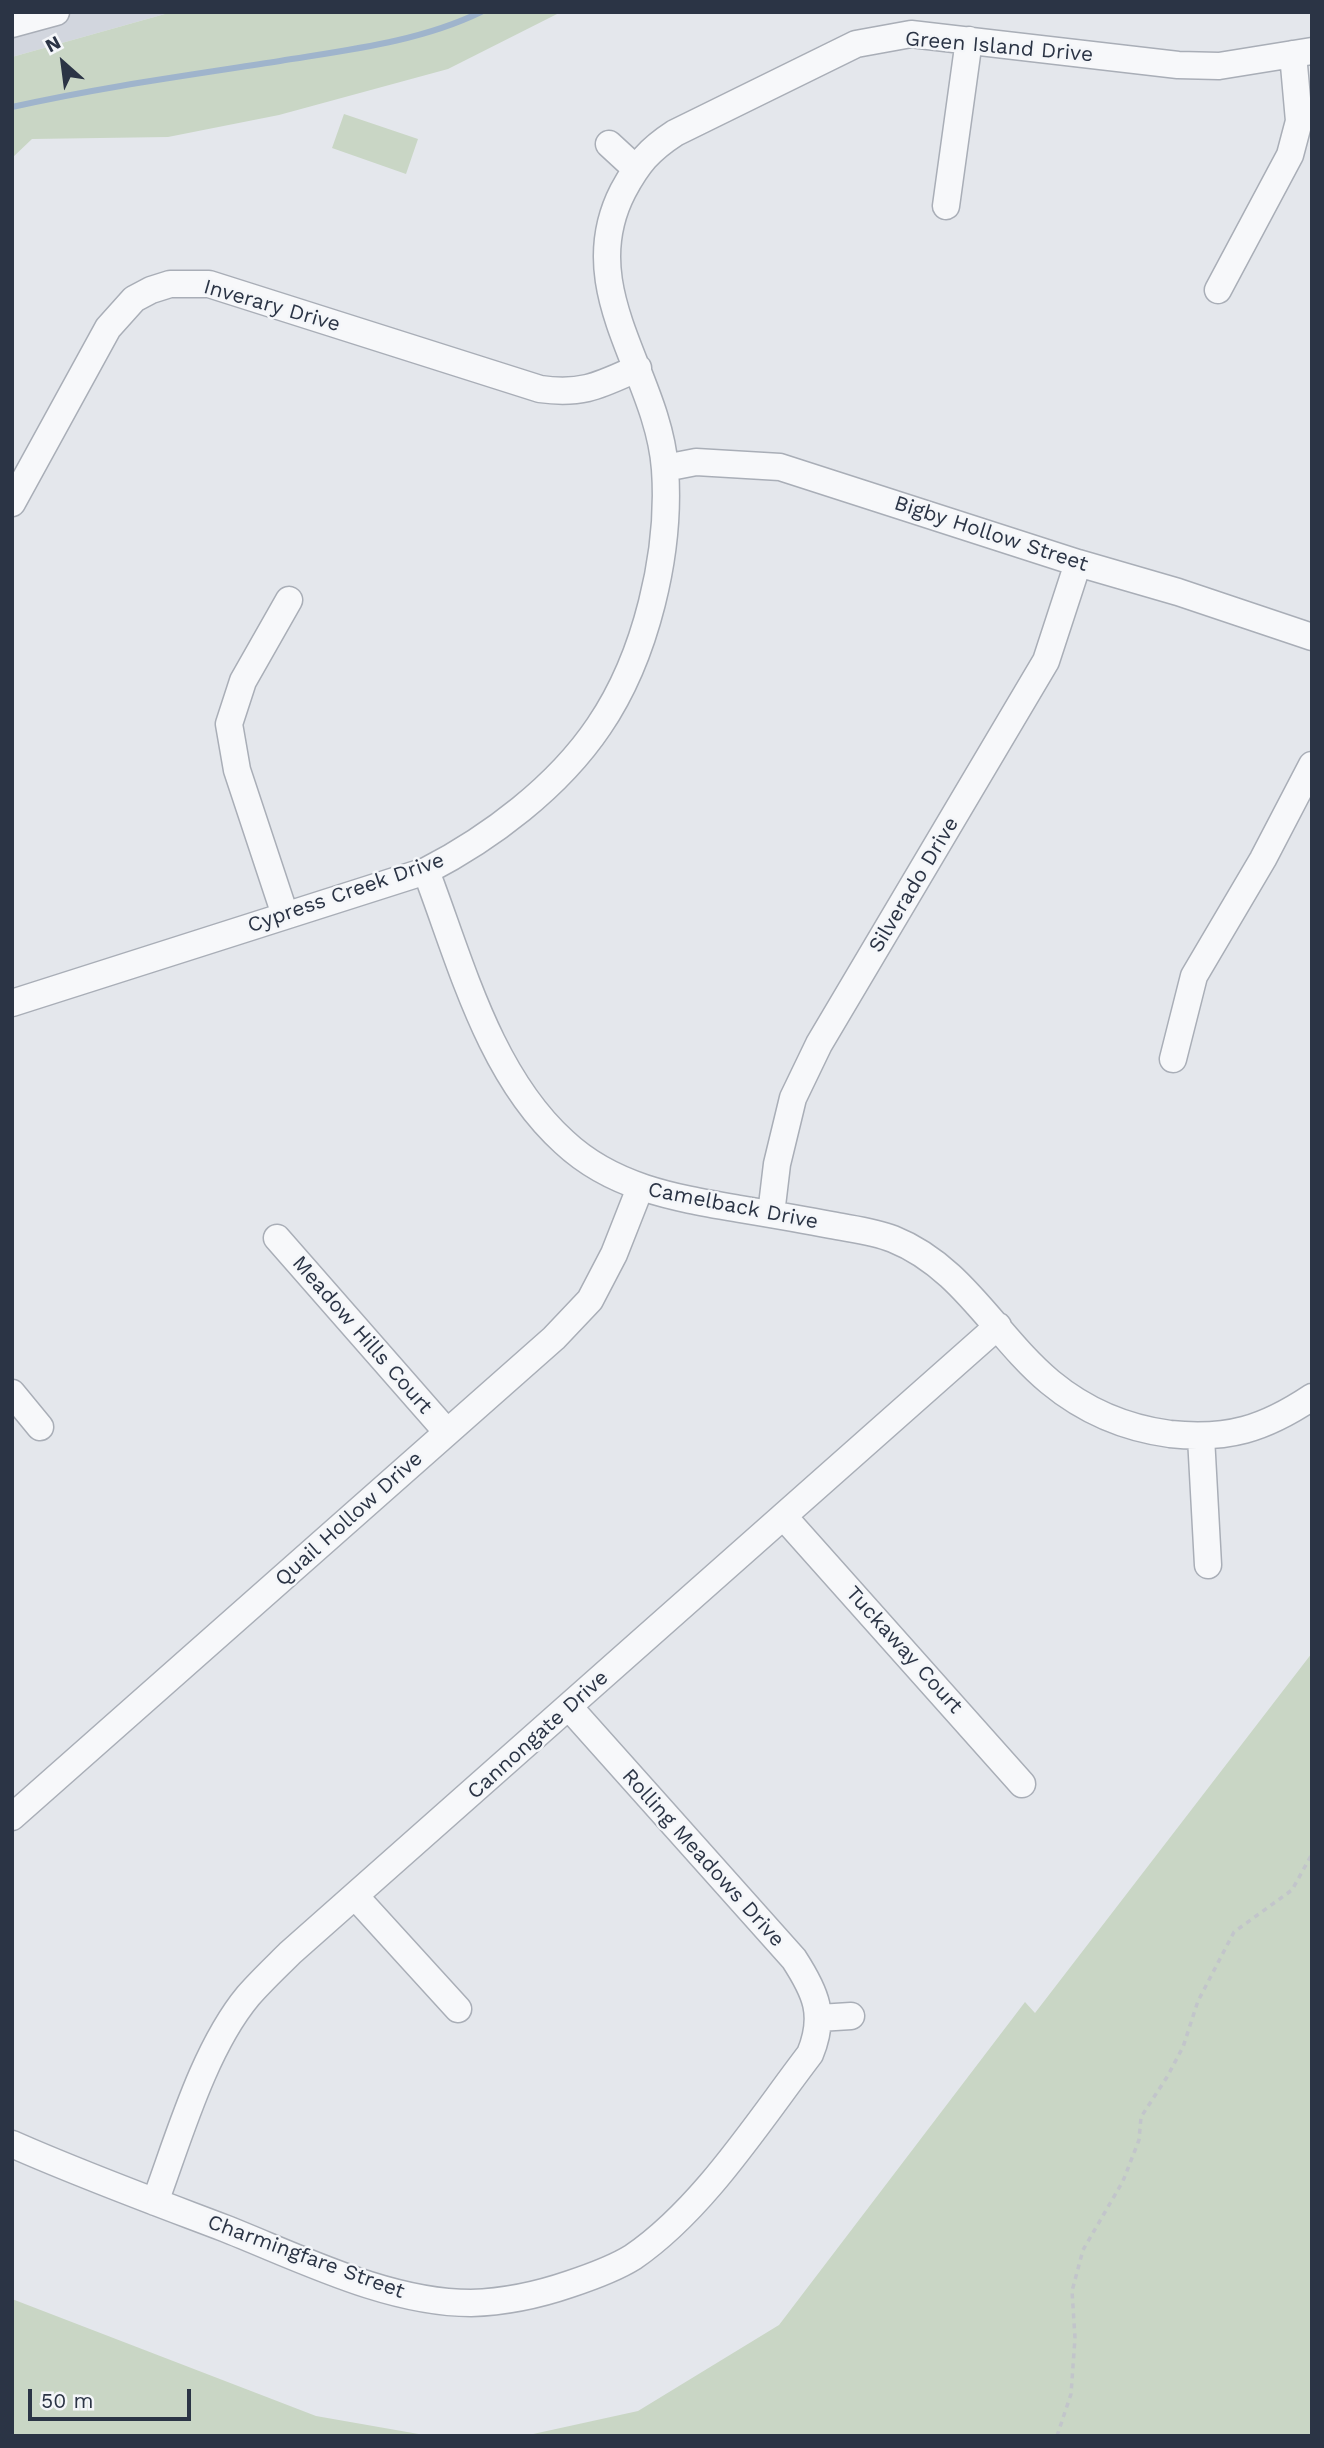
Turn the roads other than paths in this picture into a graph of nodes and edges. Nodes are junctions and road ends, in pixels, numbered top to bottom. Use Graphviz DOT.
graph roads {
  1 [pos="56,12"];
  2 [pos="12,24"];
  3 [pos="969,40"];
  4 [pos="1302,53"];
  5 [pos="609,144"];
  6 [pos="635,168"];
  7 [pos="946,206"];
  8 [pos="1218,290"];
  9 [pos="638,368"];
  10 [pos="665,468"];
  11 [pos="12,503"];
  12 [pos="1078,563"];
  13 [pos="289,600"];
  14 [pos="1312,637"];
  15 [pos="1312,765"];
  16 [pos="426,871"];
  17 [pos="285,915"];
  18 [pos="12,1003"];
  19 [pos="1173,1059"];
  20 [pos="640,1188"];
  21 [pos="771,1214"];
  22 [pos="277,1238"];
  23 [pos="998,1326"];
  24 [pos="12,1393"];
  25 [pos="1312,1397"];
  26 [pos="40,1427"];
  27 [pos="447,1432"];
  28 [pos="1201,1437"];
  29 [pos="785,1517"];
  30 [pos="1208,1565"];
  31 [pos="569,1707"];
  32 [pos="1022,1784"];
  33 [pos="12,1817"];
  34 [pos="355,1896"];
  35 [pos="458,2009"];
  36 [pos="851,2016"];
  37 [pos="819,2018"];
  38 [pos="12,2144"];
  39 [pos="155,2202"];
  1 -- 2 [label="street"];
  3 -- 4 [label="street, Green Island Drive"];
  3 -- 6 [label="street, Green Island Drive"];
  3 -- 7 [label="street"];
  4 -- 8 [label="street"];
  5 -- 6 [label="street"];
  6 -- 9 [label="street, Cypress Creek Drive"];
  9 -- 10 [label="street, Cypress Creek Drive"];
  9 -- 11 [label="street, Inverary Drive"];
  10 -- 12 [label="street, Bigby Hollow Street"];
  10 -- 16 [label="street, Cypress Creek Drive"];
  12 -- 14 [label="street, Bigby Hollow Street"];
  12 -- 21 [label="street, Silverado Drive"];
  13 -- 17 [label="street"];
  15 -- 19 [label="street"];
  16 -- 17 [label="street, Cypress Creek Drive"];
  16 -- 20 [label="street, Camelback Drive"];
  17 -- 18 [label="street, Cypress Creek Drive"];
  20 -- 21 [label="street, Camelback Drive"];
  20 -- 27 [label="street, Quail Hollow Drive"];
  21 -- 23 [label="street, Camelback Drive"];
  22 -- 27 [label="street, Meadow Hills Court"];
  23 -- 28 [label="street, Camelback Drive"];
  23 -- 29 [label="street, Cannongate Drive"];
  24 -- 26 [label="street"];
  25 -- 28 [label="street, Camelback Drive"];
  27 -- 33 [label="street, Quail Hollow Drive"];
  28 -- 30 [label="street"];
  29 -- 31 [label="street, Cannongate Drive"];
  29 -- 32 [label="street, Tuckaway Court"];
  31 -- 34 [label="street, Cannongate Drive"];
  31 -- 37 [label="street, Rolling Meadows Drive"];
  34 -- 35 [label="street"];
  34 -- 39 [label="street, Cannongate Drive"];
  36 -- 37 [label="street"];
  37 -- 39 [label="street, Charmingfare Street"];
  38 -- 39 [label="street, Charmingfare Street"];
}
